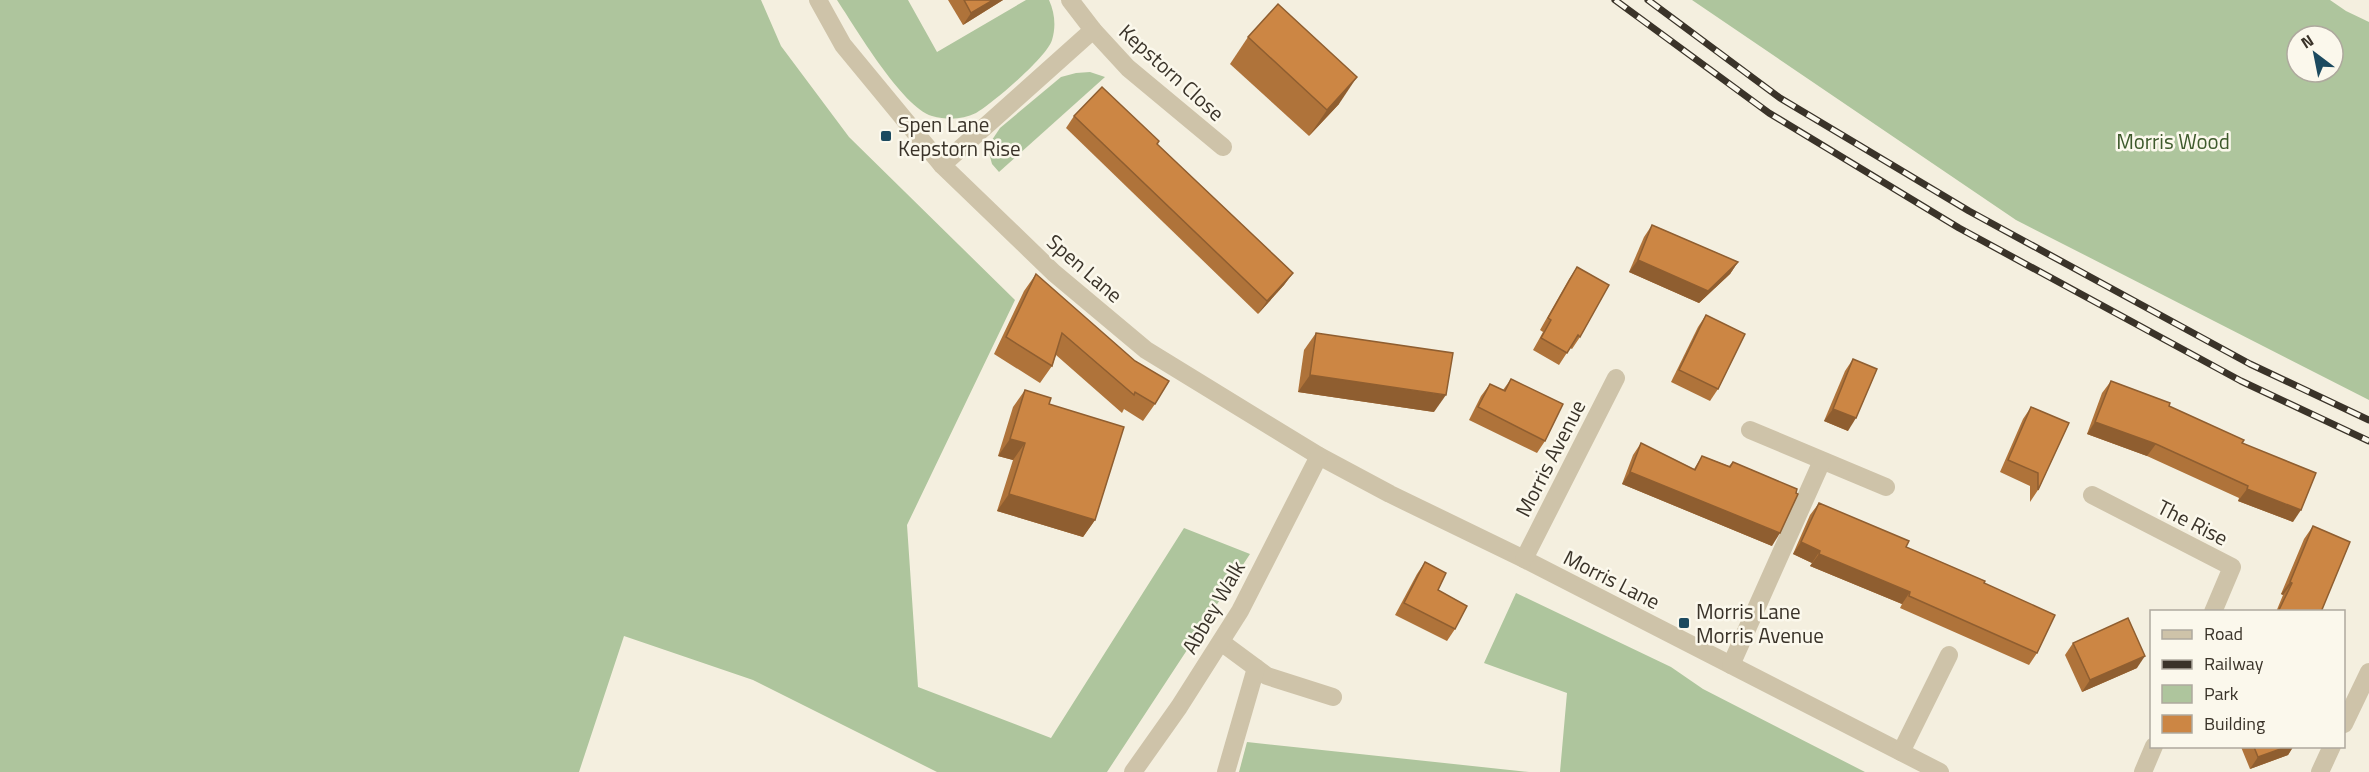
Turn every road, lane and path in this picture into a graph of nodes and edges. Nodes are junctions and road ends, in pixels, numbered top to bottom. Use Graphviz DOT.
graph roads {
  1 [pos="818,0"];
  2 [pos="1070,0"];
  3 [pos="1093,30"];
  4 [pos="1223,147"];
  5 [pos="942,165"];
  6 [pos="1616,378"];
  7 [pos="1750,430"];
  8 [pos="1319,456"];
  9 [pos="1822,460"];
  10 [pos="1886,488"];
  11 [pos="1390,495"];
  12 [pos="2092,495"];
  13 [pos="1524,559"];
  14 [pos="2214,610"];
  15 [pos="1221,642"];
  16 [pos="1949,655"];
  17 [pos="1731,665"];
  18 [pos="1256,668"];
  19 [pos="2369,672"];
  20 [pos="1333,697"];
  21 [pos="2345,720"];
  22 [pos="2154,748"];
  23 [pos="2332,748"];
  24 [pos="1900,752"];
  25 [pos="1133,772"];
  26 [pos="1226,772"];
  27 [pos="1940,772"];
  28 [pos="2143,772"];
  29 [pos="2320,772"];
  1 -- 5 [label="street, Spen Lane"];
  2 -- 3 [label="street, Kepstorn Close"];
  3 -- 4 [label="street, Kepstorn Close"];
  3 -- 5 [label="street"];
  5 -- 8 [label="street, Spen Lane"];
  6 -- 13 [label="street, Morris Avenue"];
  7 -- 9 [label="street"];
  8 -- 11 [label="street, Spen Lane"];
  8 -- 15 [label="street, Abbey Walk"];
  9 -- 10 [label="street"];
  9 -- 17 [label="street"];
  11 -- 13 [label="street, Morris Lane"];
  12 -- 14 [label="street, The Rise"];
  13 -- 17 [label="street, Morris Lane"];
  15 -- 18 [label="street"];
  15 -- 25 [label="street, Abbey Walk"];
  16 -- 24 [label="street"];
  17 -- 24 [label="street, Morris Lane"];
  18 -- 20 [label="street"];
  18 -- 26 [label="street"];
  19 -- 21 [label="street"];
  22 -- 28 [label="street"];
  23 -- 29 [label="street"];
  24 -- 27 [label="street, Morris Lane"];
}
